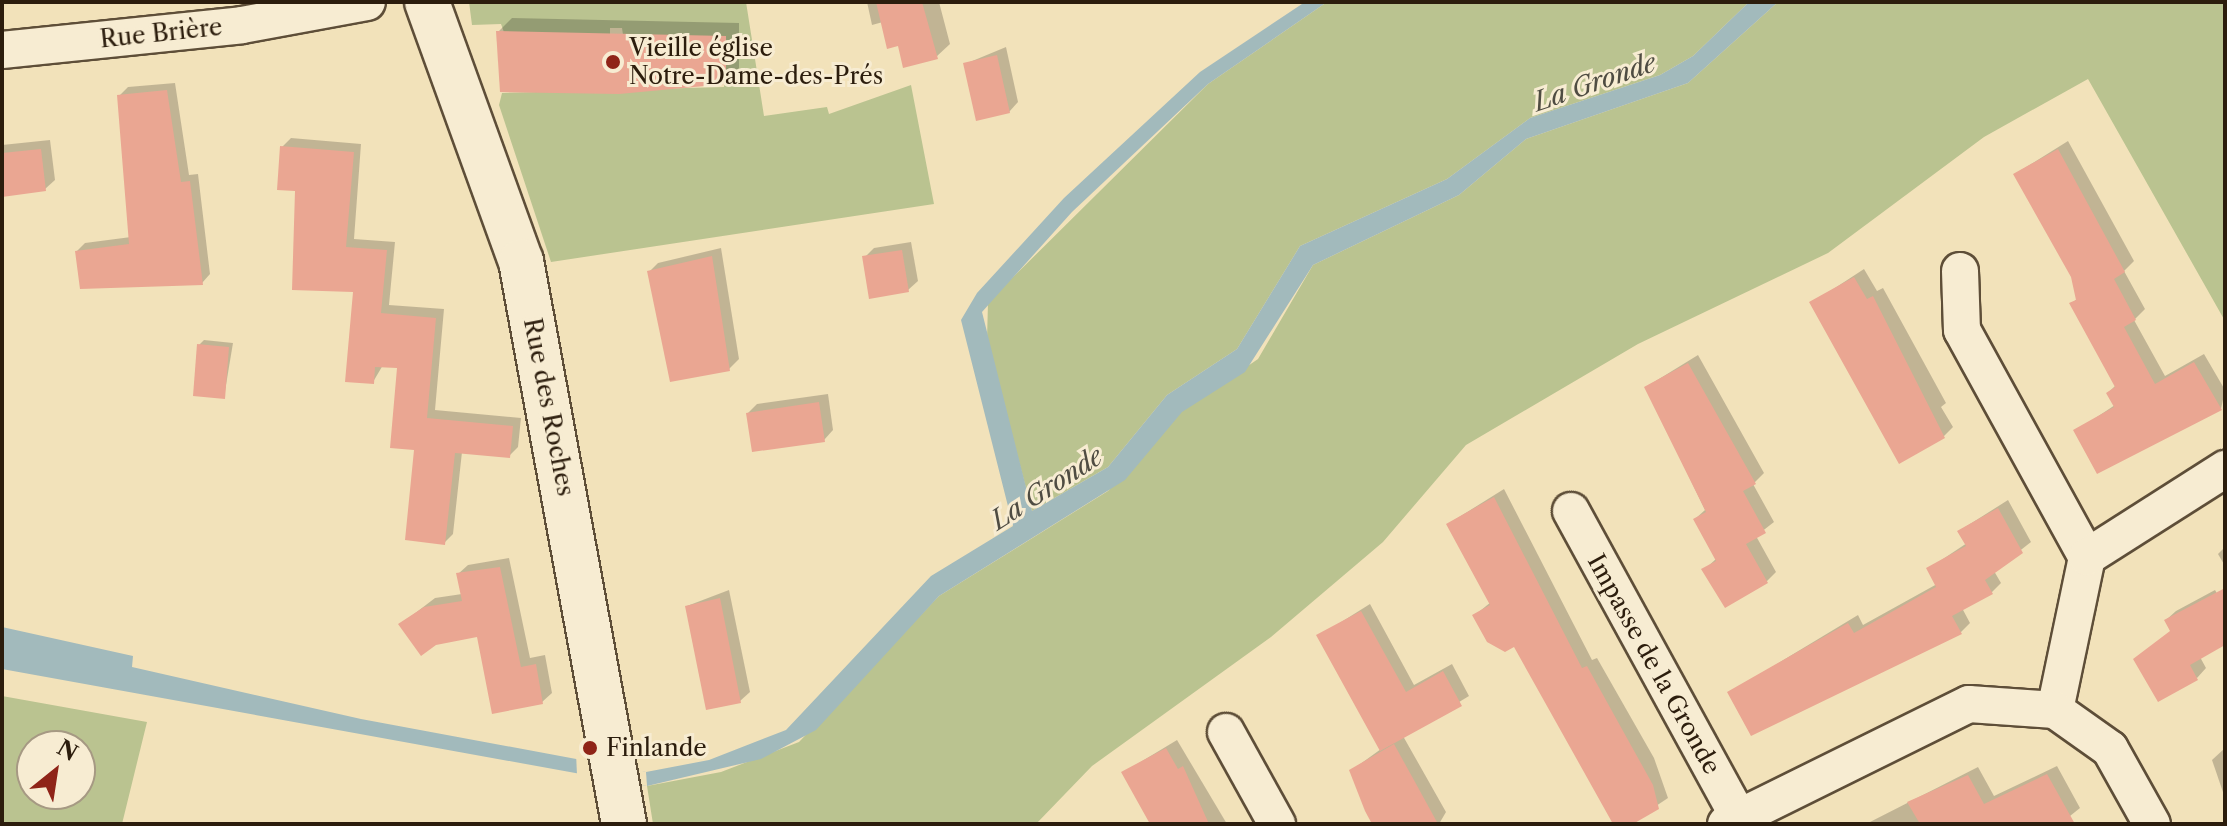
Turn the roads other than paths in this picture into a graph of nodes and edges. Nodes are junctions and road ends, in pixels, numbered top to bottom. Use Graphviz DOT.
graph roads {
  1 [pos="367,2"];
  2 [pos="427,2"];
  3 [pos="2,50"];
  4 [pos="1960,271"];
  5 [pos="2225,469"];
  6 [pos="1571,511"];
  7 [pos="2087,557"];
  8 [pos="2055,710"];
  9 [pos="1226,732"];
  10 [pos="621,790"];
  11 [pos="1732,820"];
  12 [pos="1277,824"];
  13 [pos="2152,824"];
  1 -- 3 [label="street, Rue Brière"];
  2 -- 10 [label="street, Rue des Roches"];
  4 -- 7 [label="street"];
  5 -- 7 [label="street"];
  6 -- 11 [label="street, Impasse de la Gronde"];
  7 -- 8 [label="street"];
  8 -- 11 [label="street"];
  8 -- 13 [label="street"];
  9 -- 12 [label="street"];
}
